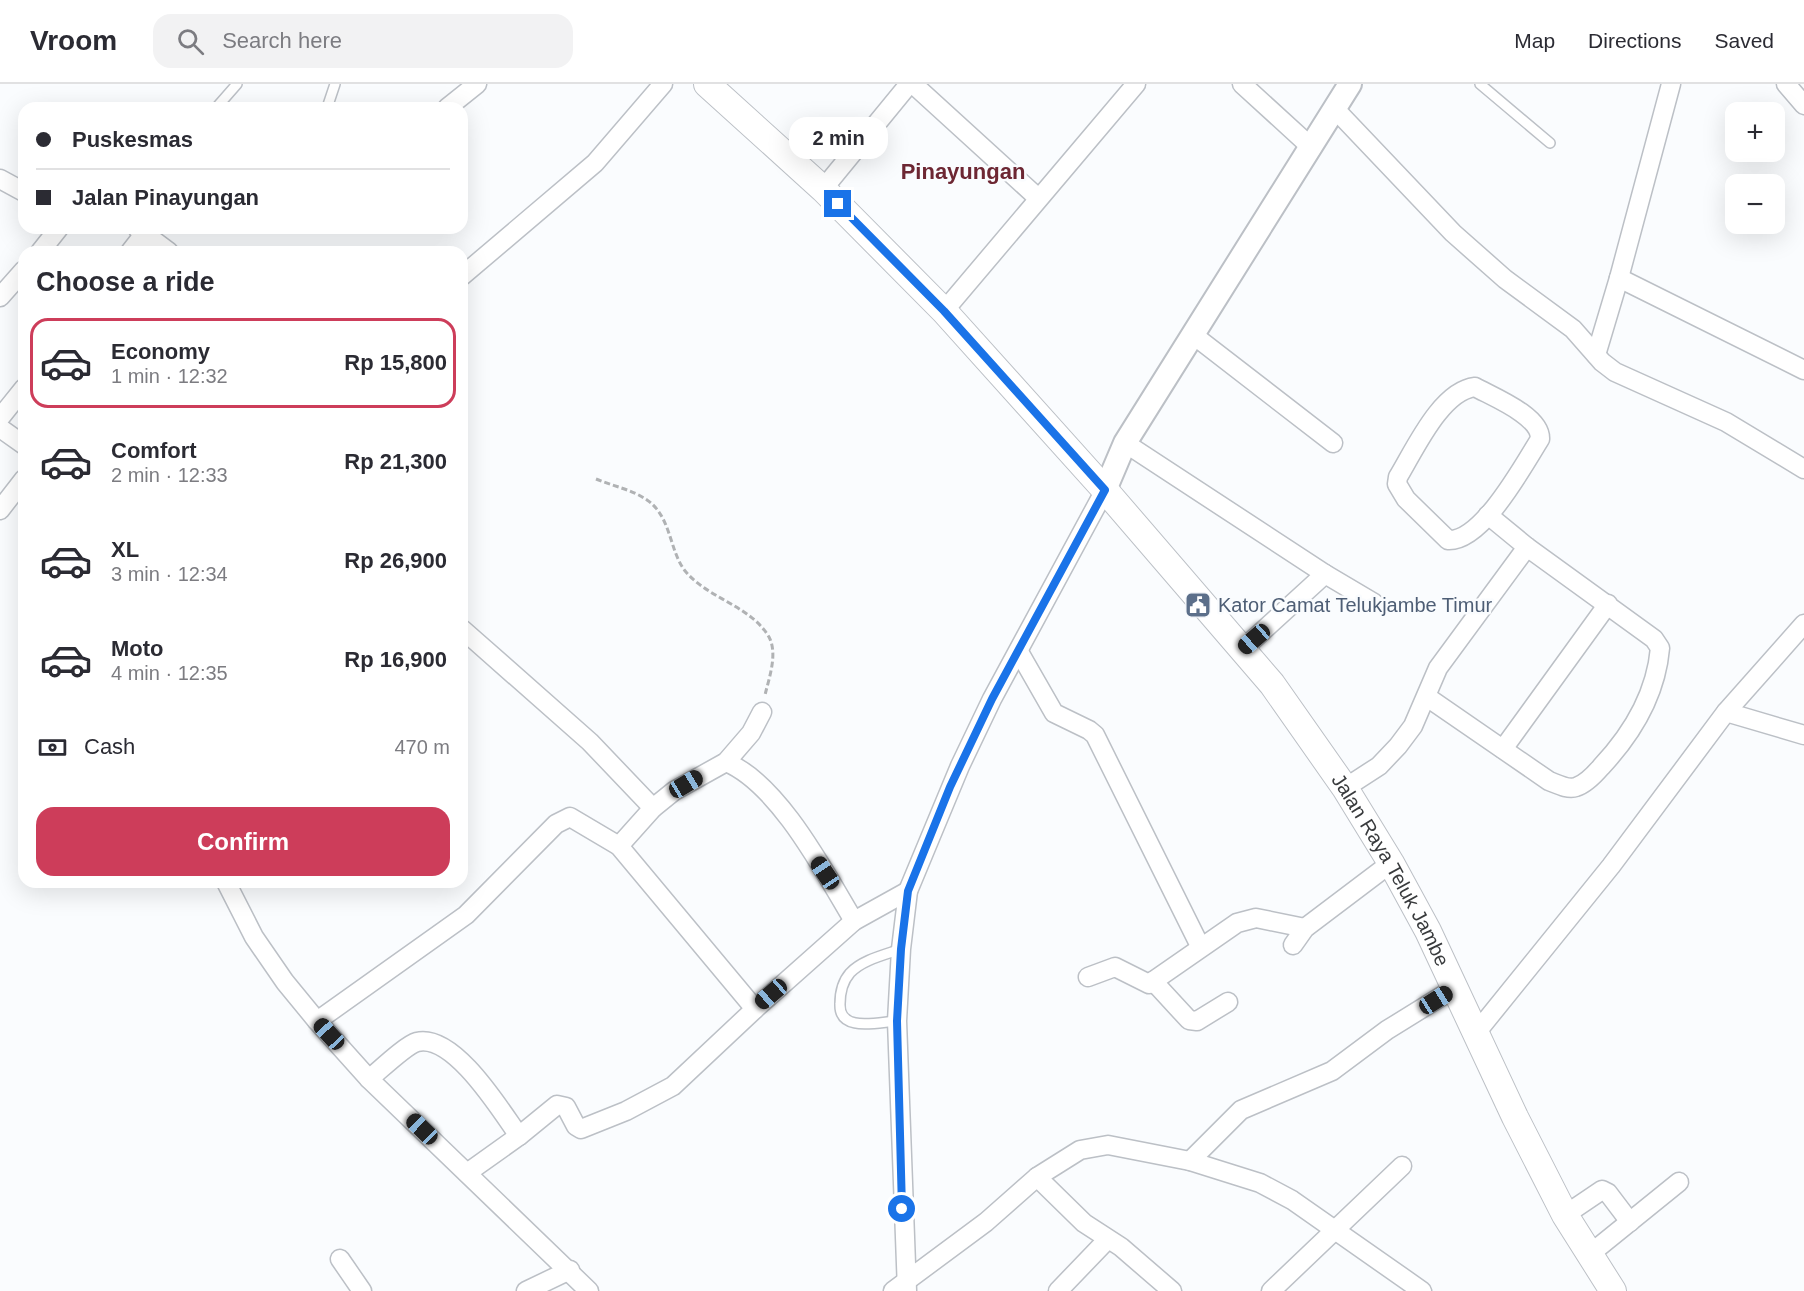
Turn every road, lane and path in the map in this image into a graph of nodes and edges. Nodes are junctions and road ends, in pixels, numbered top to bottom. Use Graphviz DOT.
graph roads {
  1 [pos="237,84"];
  2 [pos="335,84"];
  3 [pos="477,84"];
  4 [pos="663,84"];
  5 [pos="707,84"];
  6 [pos="911,84"];
  7 [pos="1136,84"];
  8 [pos="1242,84"];
  9 [pos="1350,84"];
  10 [pos="1480,84"];
  11 [pos="1671,84"];
  12 [pos="1786,84"];
  13 [pos="221,102"];
  14 [pos="329,102"];
  15 [pos="454,102"];
  16 [pos="1804,105"];
  17 [pos="1335,109"];
  18 [pos="1550,143"];
  19 [pos="1312,148"];
  20 [pos="2,184"];
  21 [pos="823,189"];
  22 [pos="18,190"];
  23 [pos="1038,198"];
  24 [pos="54,234"];
  25 [pos="145,234"];
  26 [pos="45,246"];
  27 [pos="161,246"];
  28 [pos="468,271"];
  29 [pos="18,277"];
  30 [pos="1620,278"];
  31 [pos="0,297"];
  32 [pos="944,311"];
  33 [pos="1192,334"];
  34 [pos="1596,354"];
  35 [pos="1804,370"];
  36 [pos="18,396"];
  37 [pos="0,418"];
  38 [pos="0,428"];
  39 [pos="18,441"];
  40 [pos="1125,443"];
  41 [pos="1333,443"];
  42 [pos="1804,469"];
  43 [pos="596,479"];
  44 [pos="18,488"];
  45 [pos="1105,490"];
  46 [pos="0,510"];
  47 [pos="1488,515"];
  48 [pos="1527,547"];
  49 [pos="1325,574"];
  50 [pos="1374,603"];
  51 [pos="1608,604"];
  52 [pos="1804,624"];
  53 [pos="468,634"];
  54 [pos="1244,648"];
  55 [pos="1019,652"];
  56 [pos="1427,697"];
  57 [pos="762,712"];
  58 [pos="1726,712"];
  59 [pos="1804,735"];
  60 [pos="1503,749"];
  61 [pos="726,762"];
  62 [pos="1345,788"];
  63 [pos="653,808"];
  64 [pos="619,846"];
  65 [pos="1390,863"];
  66 [pos="229,888"];
  67 [pos="908,891"];
  68 [pos="854,921"];
  69 [pos="1305,928"];
  70 [pos="1293,945"];
  71 [pos="1200,946"];
  72 [pos="901,949"];
  73 [pos="1088,977"];
  74 [pos="1153,981"];
  75 [pos="1455,988"];
  76 [pos="1228,1002"];
  77 [pos="754,1009"];
  78 [pos="317,1021"];
  79 [pos="897,1021"];
  80 [pos="1476,1033"];
  81 [pos="369,1079"];
  82 [pos="519,1136"];
  83 [pos="1190,1161"];
  84 [pos="1402,1166"];
  85 [pos="467,1173"];
  86 [pos="1037,1177"];
  87 [pos="1679,1182"];
  88 [pos="1566,1215"];
  89 [pos="1630,1222"];
  90 [pos="1335,1229"];
  91 [pos="1107,1239"];
  92 [pos="1590,1254"];
  93 [pos="340,1259"];
  94 [pos="570,1270"];
  95 [pos="902,1288"];
  96 [pos="362,1291"];
  97 [pos="526,1291"];
  98 [pos="589,1291"];
  99 [pos="1058,1291"];
  100 [pos="1172,1291"];
  101 [pos="1271,1291"];
  102 [pos="1422,1291"];
  103 [pos="1613,1291"];
  1 -- 13 [label="lane"];
  2 -- 14 [label="lane"];
  3 -- 15 [label="street"];
  4 -- 28 [label="street"];
  5 -- 21 [label="main road, Jalan Raya Teluk Jambe"];
  6 -- 21 [label="street"];
  6 -- 23 [label="street"];
  7 -- 23 [label="street"];
  8 -- 19 [label="street"];
  9 -- 17 [label="street"];
  10 -- 18 [label="lane"];
  11 -- 30 [label="street"];
  12 -- 16 [label="street"];
  17 -- 19 [label="street"];
  17 -- 34 [label="street"];
  19 -- 33 [label="street"];
  20 -- 22 [label="street"];
  21 -- 32 [label="main road, Jalan Raya Teluk Jambe"];
  23 -- 32 [label="street"];
  24 -- 26 [label="street"];
  25 -- 27 [label="street"];
  29 -- 31 [label="street"];
  30 -- 34 [label="street"];
  30 -- 35 [label="street"];
  32 -- 45 [label="main road, Jalan Raya Teluk Jambe"];
  33 -- 40 [label="street"];
  33 -- 41 [label="street"];
  34 -- 42 [label="street"];
  36 -- 37 [label="street"];
  38 -- 39 [label="street"];
  40 -- 45 [label="street"];
  40 -- 49 [label="street"];
  43 -- 57 [label="path"];
  44 -- 46 [label="street"];
  45 -- 54 [label="main road, Jalan Raya Teluk Jambe"];
  45 -- 55 [label="street"];
  47 -- 47 [label="street"];
  47 -- 48 [label="street"];
  48 -- 51 [label="street"];
  48 -- 56 [label="street"];
  49 -- 50 [label="street"];
  49 -- 54 [label="street"];
  51 -- 60 [label="street"];
  51 -- 60 [label="street"];
  52 -- 58 [label="street"];
  53 -- 63 [label="street"];
  54 -- 62 [label="main road, Jalan Raya Teluk Jambe"];
  55 -- 67 [label="street"];
  55 -- 71 [label="street"];
  56 -- 60 [label="street"];
  56 -- 62 [label="street"];
  57 -- 61 [label="street"];
  58 -- 59 [label="street"];
  58 -- 80 [label="street"];
  61 -- 63 [label="street"];
  61 -- 68 [label="street"];
  62 -- 65 [label="main road, Jalan Raya Teluk Jambe"];
  63 -- 64 [label="street"];
  64 -- 77 [label="street"];
  64 -- 78 [label="street"];
  65 -- 69 [label="street"];
  65 -- 75 [label="main road, Jalan Raya Teluk Jambe"];
  66 -- 78 [label="street"];
  67 -- 68 [label="street"];
  67 -- 72 [label="street"];
  68 -- 77 [label="street"];
  69 -- 70 [label="street"];
  69 -- 71 [label="street"];
  71 -- 74 [label="street"];
  72 -- 79 [label="street"];
  72 -- 79 [label="lane"];
  73 -- 74 [label="street"];
  74 -- 76 [label="street"];
  75 -- 80 [label="main road, Jalan Raya Teluk Jambe"];
  75 -- 83 [label="street"];
  77 -- 82 [label="street"];
  78 -- 81 [label="street"];
  79 -- 95 [label="street"];
  80 -- 88 [label="main road, Jalan Raya Teluk Jambe"];
  81 -- 82 [label="street"];
  81 -- 85 [label="street"];
  82 -- 85 [label="street"];
  83 -- 86 [label="street"];
  83 -- 90 [label="street"];
  84 -- 90 [label="street"];
  85 -- 94 [label="street"];
  86 -- 91 [label="street"];
  86 -- 95 [label="street"];
  87 -- 89 [label="street"];
  88 -- 89 [label="street"];
  88 -- 92 [label="main road, Jalan Raya Teluk Jambe"];
  89 -- 92 [label="street"];
  90 -- 101 [label="street"];
  90 -- 102 [label="street"];
  91 -- 99 [label="street"];
  91 -- 100 [label="street"];
  92 -- 103 [label="main road, Jalan Raya Teluk Jambe"];
  93 -- 96 [label="street"];
  94 -- 97 [label="street"];
  94 -- 98 [label="street"];
}
